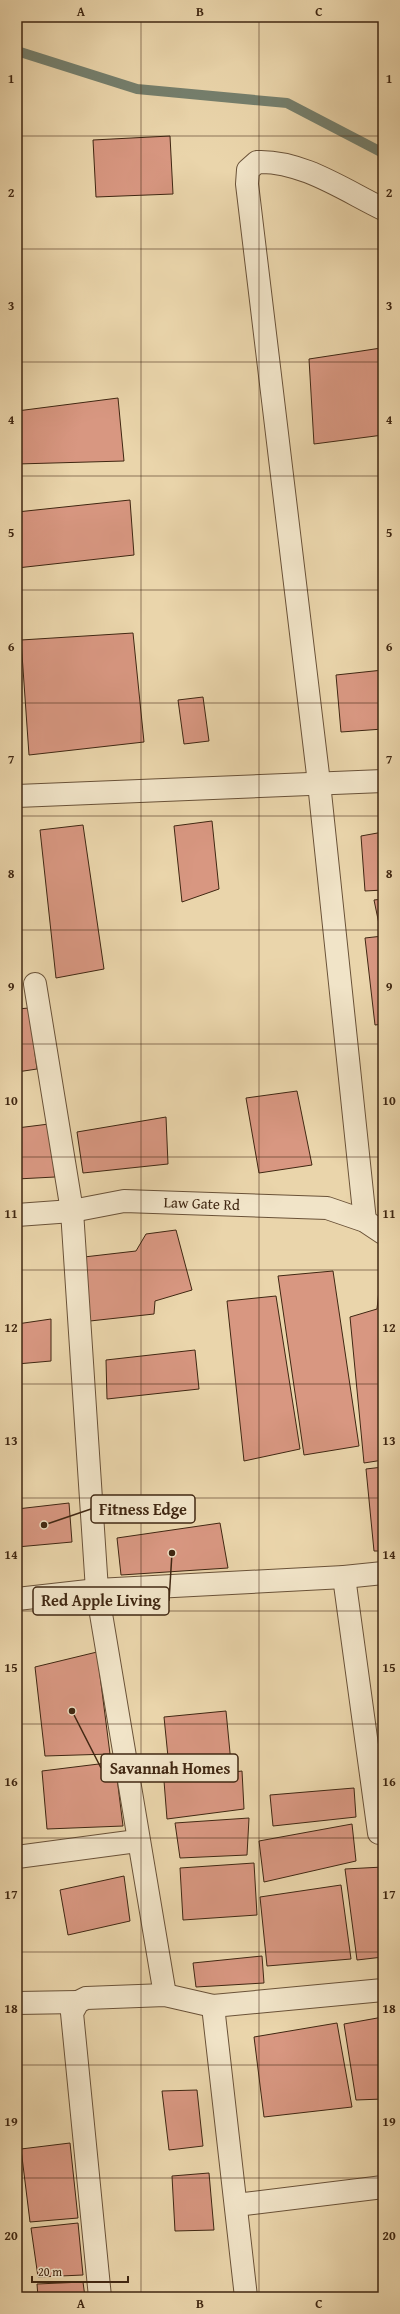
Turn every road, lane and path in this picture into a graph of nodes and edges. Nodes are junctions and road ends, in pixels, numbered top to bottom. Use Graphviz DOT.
graph roads {
  1 [pos="383,210"];
  2 [pos="383,781"];
  3 [pos="319,783"];
  4 [pos="17,796"];
  5 [pos="35,984"];
  6 [pos="72,1211"];
  7 [pos="17,1215"];
  8 [pos="365,1221"];
  9 [pos="383,1233"];
  10 [pos="383,1573"];
  11 [pos="344,1577"];
  12 [pos="97,1590"];
  13 [pos="17,1599"];
  14 [pos="379,1833"];
  15 [pos="138,1841"];
  16 [pos="17,1857"];
  17 [pos="383,1990"];
  18 [pos="165,1995"];
  19 [pos="78,2002"];
  20 [pos="17,2003"];
  21 [pos="213,2006"];
  22 [pos="383,2187"];
  23 [pos="236,2205"];
  24 [pos="100,2297"];
  25 [pos="246,2297"];
  1 -- 3 [label="street"];
  2 -- 3 [label="street"];
  3 -- 4 [label="street"];
  3 -- 8 [label="street"];
  5 -- 6 [label="street"];
  6 -- 7 [label="street, Law Gate Rd"];
  6 -- 8 [label="street, Law Gate Rd"];
  6 -- 12 [label="street"];
  8 -- 9 [label="street, Law Gate Rd"];
  10 -- 11 [label="street"];
  11 -- 12 [label="street"];
  11 -- 14 [label="street"];
  12 -- 13 [label="street"];
  12 -- 15 [label="street"];
  15 -- 16 [label="street"];
  15 -- 18 [label="street"];
  17 -- 21 [label="street"];
  18 -- 19 [label="street"];
  18 -- 21 [label="street"];
  19 -- 20 [label="street"];
  19 -- 24 [label="street"];
  21 -- 23 [label="street"];
  22 -- 23 [label="street"];
  23 -- 25 [label="street"];
}
